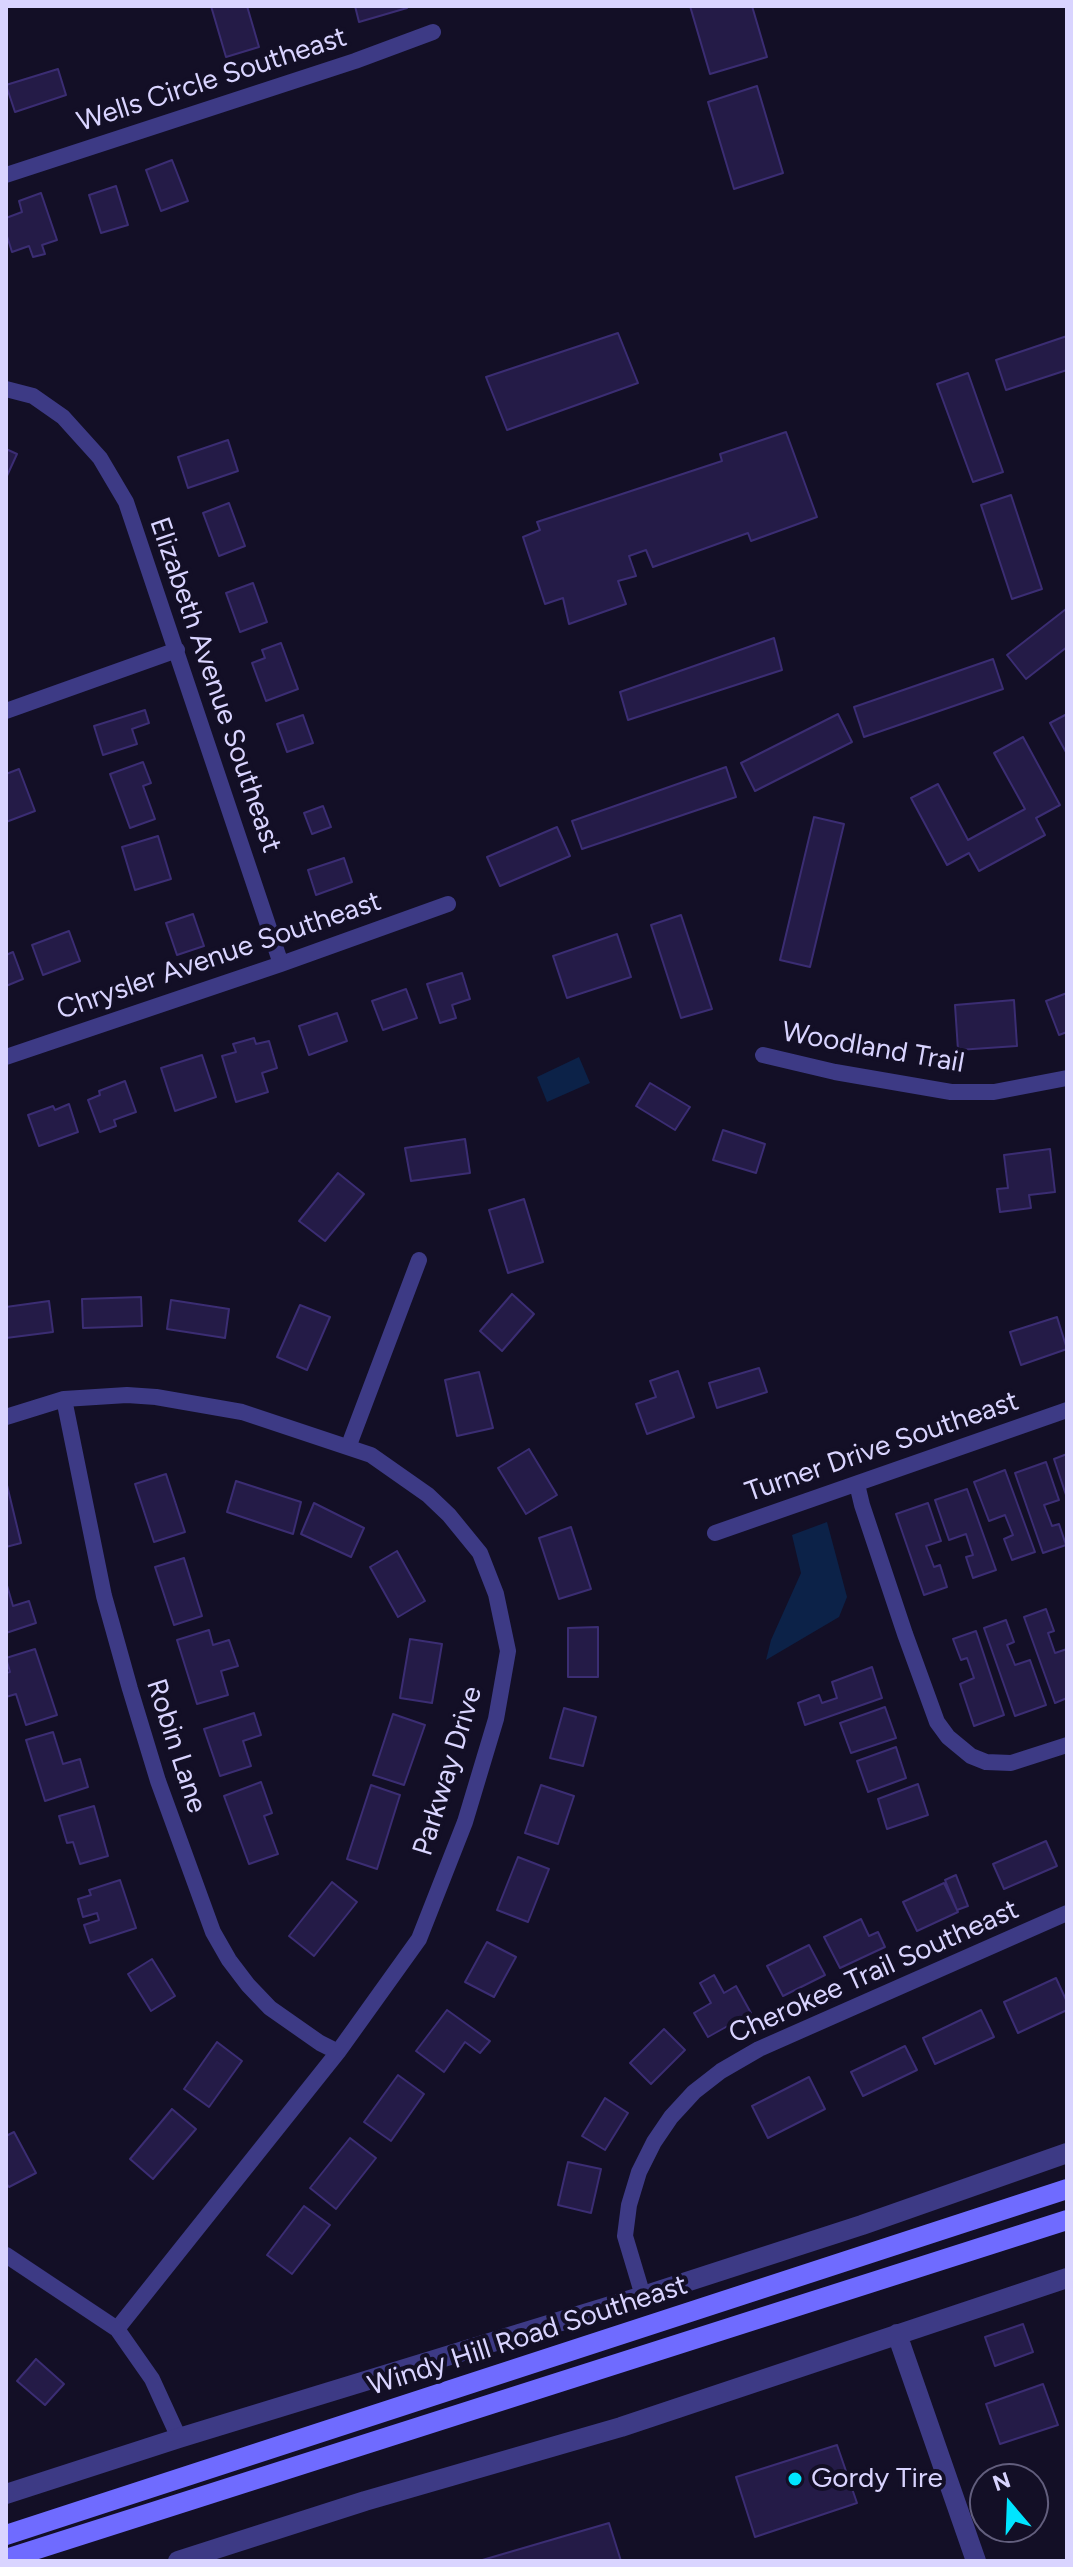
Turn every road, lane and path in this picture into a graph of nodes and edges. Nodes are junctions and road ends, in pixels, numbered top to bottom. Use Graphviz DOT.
graph roads {
  1 [pos="433,32"];
  2 [pos="6,175"];
  3 [pos="6,389"];
  4 [pos="177,650"];
  5 [pos="6,711"];
  6 [pos="448,904"];
  7 [pos="281,964"];
  8 [pos="763,1055"];
  9 [pos="6,1057"];
  10 [pos="1067,1078"];
  11 [pos="419,1260"];
  12 [pos="64,1399"];
  13 [pos="1067,1410"];
  14 [pos="6,1417"];
  15 [pos="349,1445"];
  16 [pos="857,1484"];
  17 [pos="715,1533"];
  18 [pos="1067,1745"];
  19 [pos="1067,1913"];
  20 [pos="338,2052"];
  21 [pos="1067,2153"];
  22 [pos="1067,2189"];
  23 [pos="1067,2220"];
  24 [pos="6,2255"];
  25 [pos="1067,2278"];
  26 [pos="643,2296"];
  27 [pos="117,2329"];
  28 [pos="897,2334"];
  29 [pos="179,2438"];
  30 [pos="6,2494"];
  31 [pos="6,2535"];
  32 [pos="6,2559"];
  33 [pos="178,2561"];
  34 [pos="976,2561"];
  1 -- 2 [label="street, Wells Circle Southeast"];
  3 -- 4 [label="street, Elizabeth Avenue Southeast"];
  4 -- 5 [label="street"];
  4 -- 7 [label="street, Elizabeth Avenue Southeast"];
  6 -- 7 [label="street, Chrysler Avenue Southeast"];
  7 -- 9 [label="street, Chrysler Avenue Southeast"];
  8 -- 10 [label="street, Woodland Trail"];
  11 -- 15 [label="street"];
  12 -- 14 [label="street, Parkway Drive"];
  12 -- 15 [label="street, Parkway Drive"];
  12 -- 20 [label="street, Robin Lane"];
  13 -- 16 [label="street, Turner Drive Southeast"];
  15 -- 20 [label="street, Parkway Drive"];
  16 -- 17 [label="street, Turner Drive Southeast"];
  16 -- 18 [label="street"];
  19 -- 26 [label="street, Cherokee Trail Southeast"];
  20 -- 27 [label="street, Parkway Drive"];
  21 -- 26 [label="street, Windy Hill Road Southeast"];
  22 -- 31 [label="main road, Windy Hill Road Southeast"];
  23 -- 32 [label="main road, Windy Hill Road Southeast"];
  24 -- 27 [label="street"];
  25 -- 28 [label="street"];
  26 -- 29 [label="street, Windy Hill Road Southeast"];
  27 -- 29 [label="street"];
  28 -- 33 [label="street"];
  28 -- 34 [label="street"];
  29 -- 30 [label="street, Windy Hill Road Southeast"];
}
